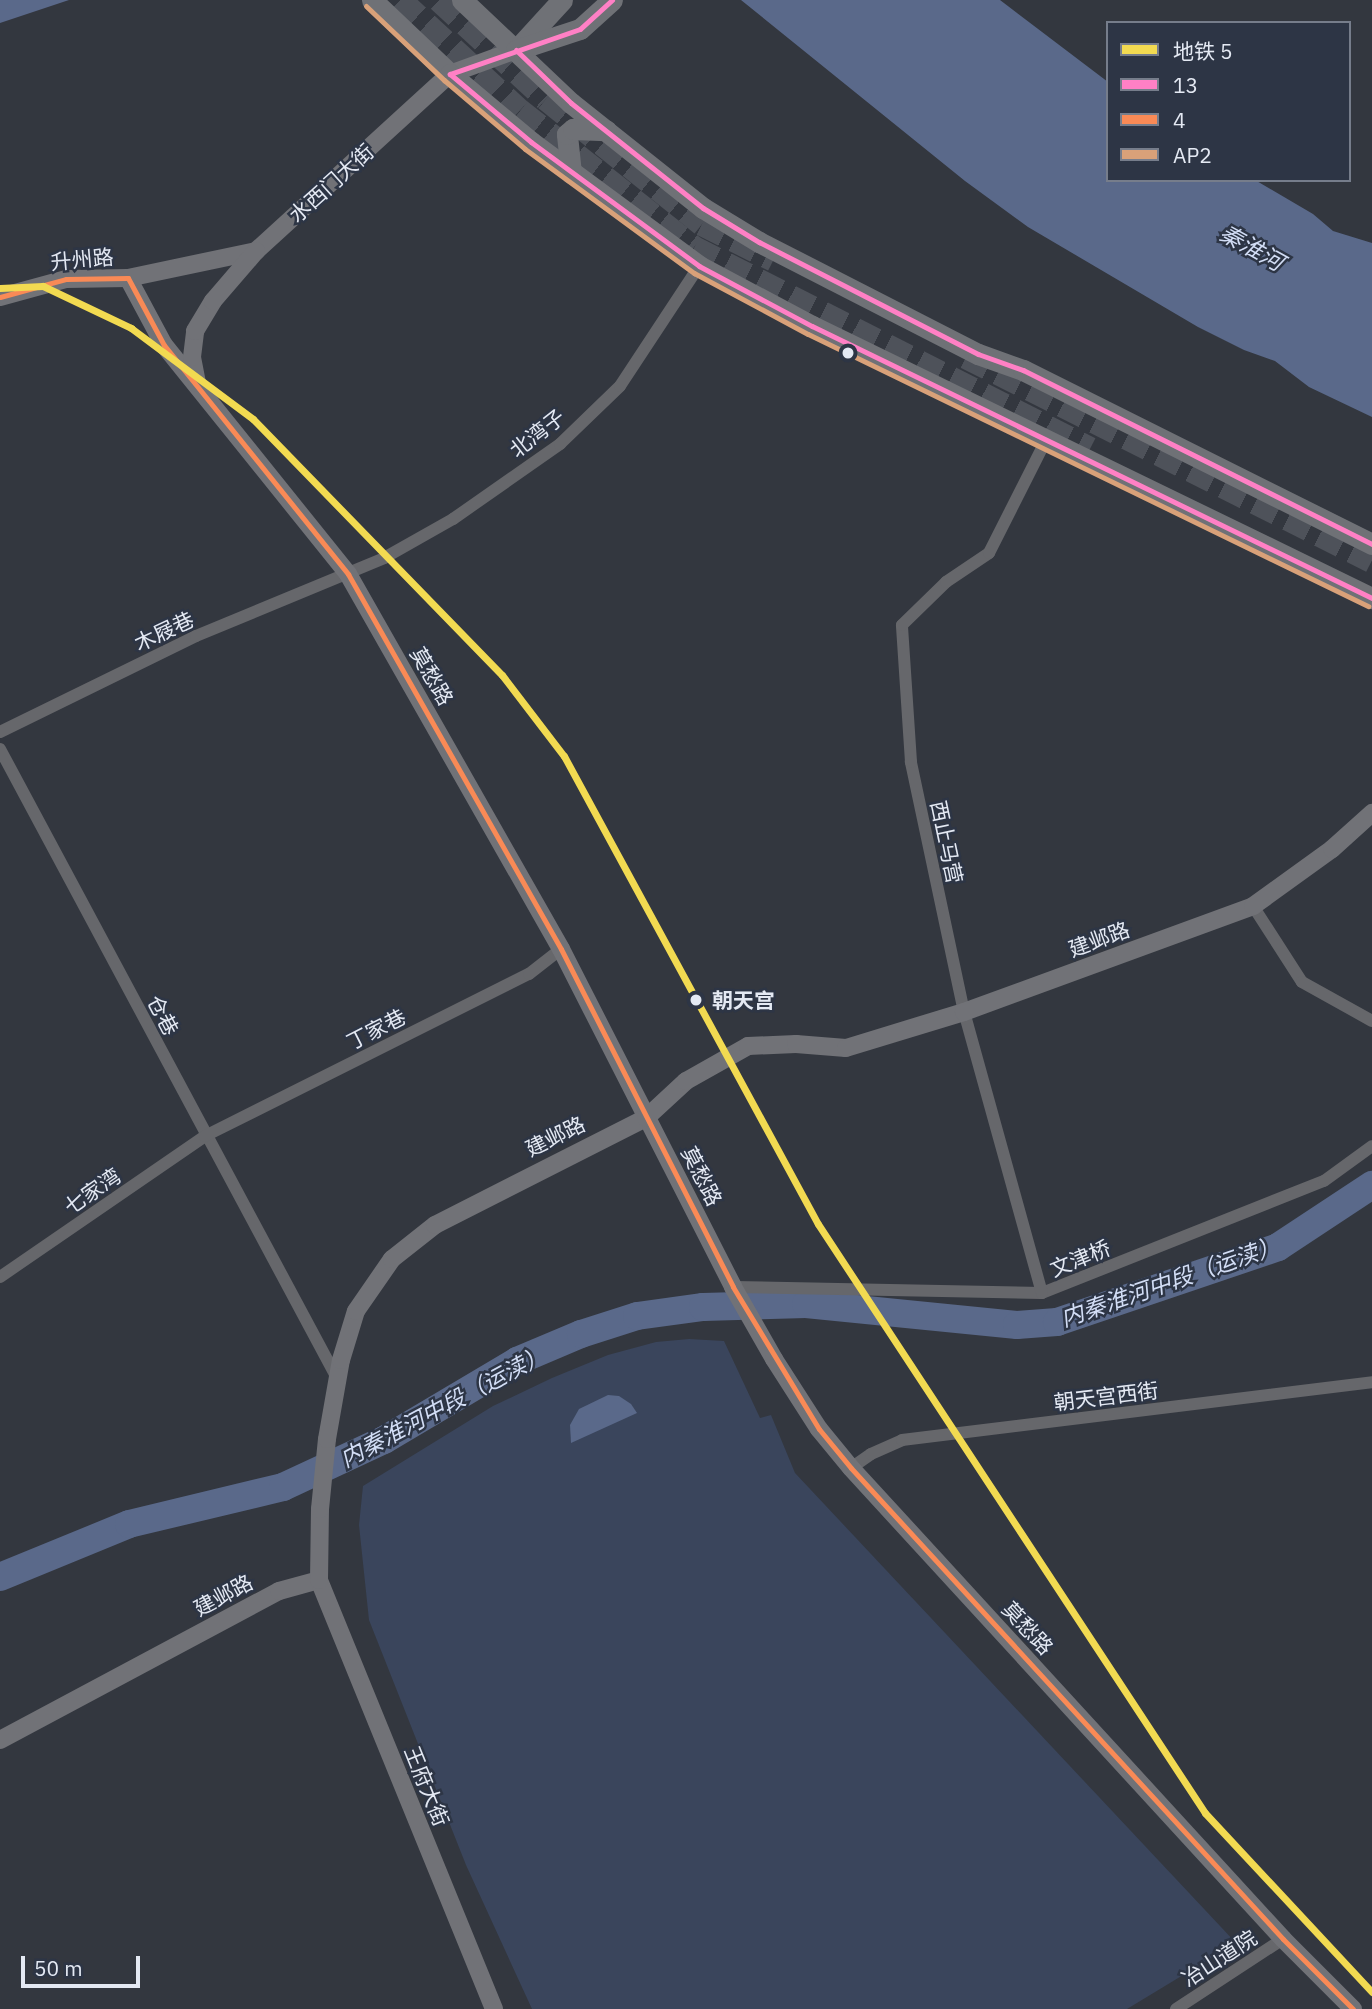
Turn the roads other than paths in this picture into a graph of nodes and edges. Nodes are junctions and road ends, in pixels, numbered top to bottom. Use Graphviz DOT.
graph roads {
  1 [pos="372,0"];
  2 [pos="462,0"];
  3 [pos="612,0"];
  4 [pos="559,3"];
  5 [pos="516,50"];
  6 [pos="450,74"];
  7 [pos="606,130"];
  8 [pos="571,173"];
  9 [pos="256,251"];
  10 [pos="699,266"];
  11 [pos="128,278"];
  12 [pos="0,297"];
  13 [pos="198,387"];
  14 [pos="1046,440"];
  15 [pos="1372,544"];
  16 [pos="348,575"];
  17 [pos="1372,598"];
  18 [pos="0,732"];
  19 [pos="0,749"];
  20 [pos="1372,813"];
  21 [pos="1253,906"];
  22 [pos="561,949"];
  23 [pos="964,1012"];
  24 [pos="1372,1021"];
  25 [pos="646,1118"];
  26 [pos="205,1136"];
  27 [pos="1372,1146"];
  28 [pos="0,1277"];
  29 [pos="733,1287"];
  30 [pos="1042,1293"];
  31 [pos="337,1378"];
  32 [pos="1372,1382"];
  33 [pos="851,1468"];
  34 [pos="318,1580"];
  35 [pos="0,1741"];
  36 [pos="1283,1939"];
  37 [pos="494,2009"];
  38 [pos="1176,2009"];
  39 [pos="1353,2009"];
  1 -- 6 [label="main road"];
  2 -- 5 [label="main road"];
  3 -- 5 [label="main road"];
  4 -- 5 [label="main road"];
  5 -- 6 [label="main road, 水西门大街"];
  5 -- 7 [label="main road"];
  6 -- 8 [label="main road"];
  6 -- 9 [label="main road, 水西门大街"];
  7 -- 8 [label="main road"];
  7 -- 15 [label="main road"];
  8 -- 10 [label="main road"];
  9 -- 11 [label="main road"];
  9 -- 13 [label="main road, 水西门大街"];
  10 -- 14 [label="main road"];
  10 -- 16 [label="street, 北湾子"];
  11 -- 12 [label="main road, 升州路"];
  11 -- 13 [label="main road, 莫愁路"];
  13 -- 16 [label="main road, 莫愁路"];
  14 -- 17 [label="main road"];
  14 -- 23 [label="street, 西止马营"];
  16 -- 18 [label="street, 木屐巷"];
  16 -- 22 [label="main road, 莫愁路"];
  19 -- 26 [label="street, 仓巷"];
  20 -- 21 [label="main road, 建邺路"];
  21 -- 23 [label="main road, 建邺路"];
  21 -- 24 [label="street"];
  22 -- 25 [label="main road, 莫愁路"];
  22 -- 26 [label="street, 丁家巷"];
  23 -- 25 [label="main road, 建邺路"];
  23 -- 30 [label="street, 西止马营"];
  25 -- 29 [label="main road, 莫愁路"];
  25 -- 31 [label="main road, 建邺路"];
  26 -- 28 [label="street, 七家湾"];
  26 -- 31 [label="street, 仓巷"];
  27 -- 30 [label="street, 文津桥"];
  29 -- 30 [label="street, 文津桥"];
  29 -- 33 [label="main road, 莫愁路"];
  31 -- 34 [label="main road, 建邺路"];
  32 -- 33 [label="street, 朝天宫西街"];
  33 -- 36 [label="main road, 莫愁路"];
  34 -- 35 [label="main road, 建邺路"];
  34 -- 37 [label="main road, 王府大街"];
  36 -- 38 [label="street, 冶山道院"];
  36 -- 39 [label="main road, 莫愁路"];
}
